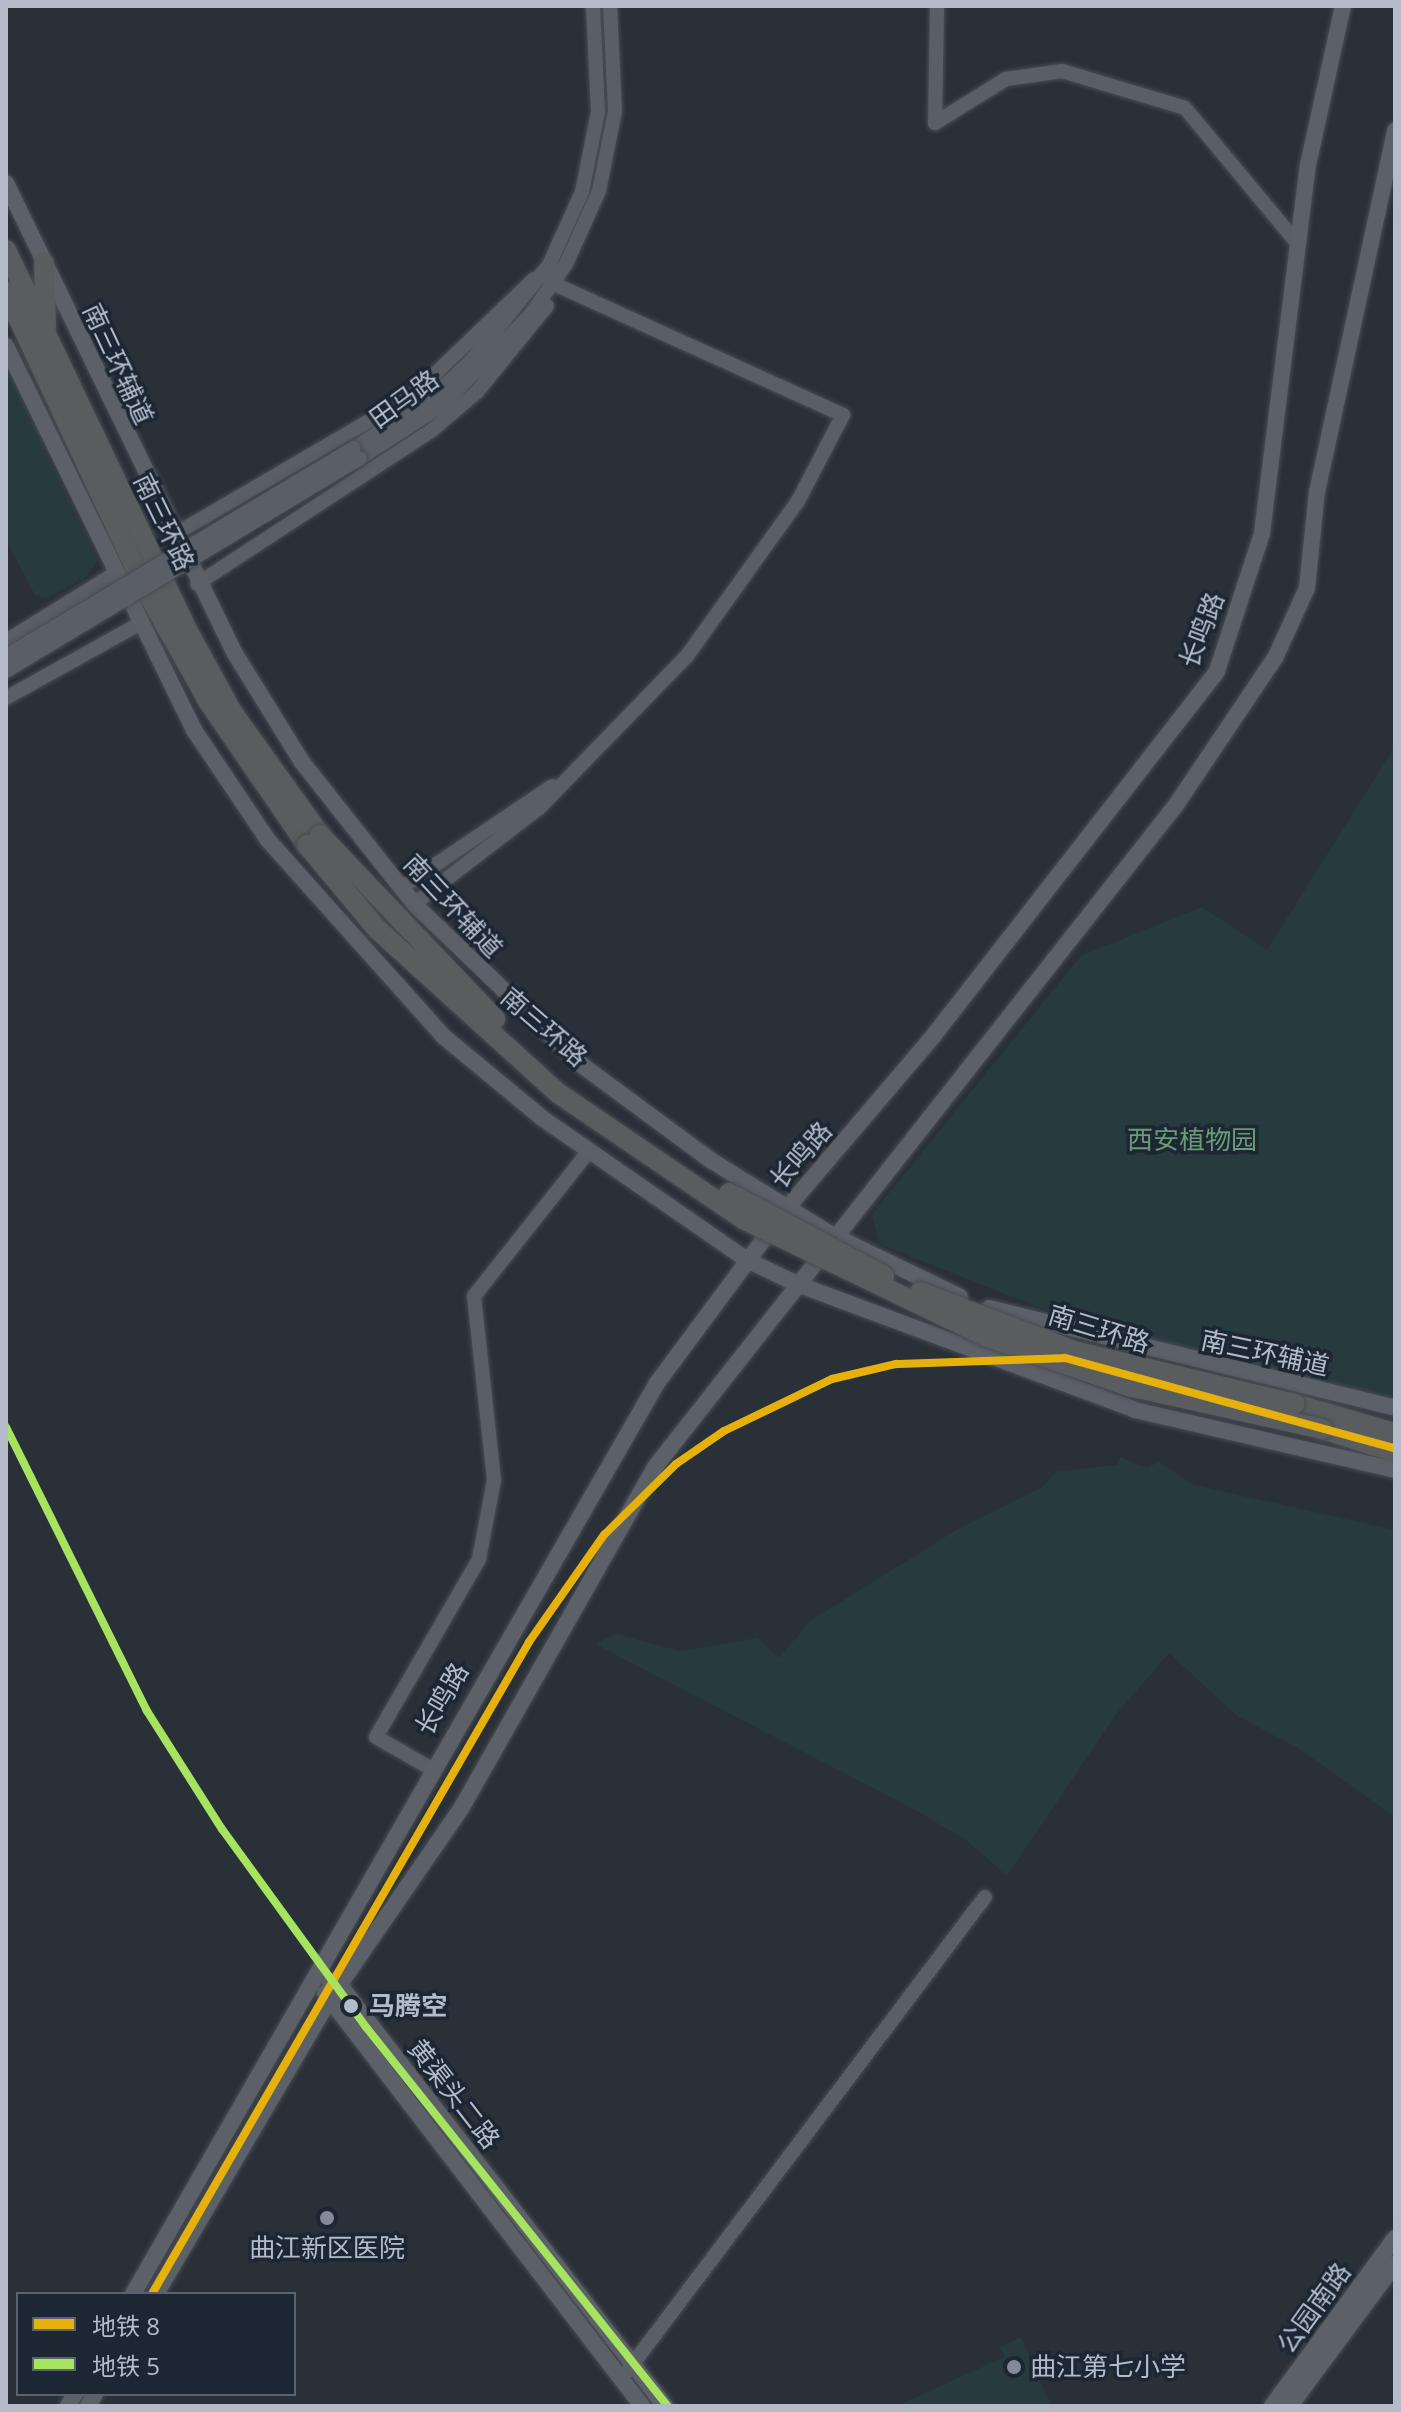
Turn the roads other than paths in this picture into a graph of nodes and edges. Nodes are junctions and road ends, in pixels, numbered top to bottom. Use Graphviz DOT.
graph roads {
  1 [pos="593,6"];
  2 [pos="610,6"];
  3 [pos="937,6"];
  4 [pos="1343,6"];
  5 [pos="1395,130"];
  6 [pos="6,183"];
  7 [pos="1297,243"];
  8 [pos="6,250"];
  9 [pos="44,263"];
  10 [pos="549,265"];
  11 [pos="556,285"];
  12 [pos="6,292"];
  13 [pos="46,335"];
  14 [pos="6,346"];
  15 [pos="357,453"];
  16 [pos="172,536"];
  17 [pos="114,574"];
  18 [pos="197,584"];
  19 [pos="139,624"];
  20 [pos="6,641"];
  21 [pos="6,656"];
  22 [pos="6,671"];
  23 [pos="6,698"];
  24 [pos="576,771"];
  25 [pos="314,840"];
  26 [pos="401,888"];
  27 [pos="414,904"];
  28 [pos="589,1151"];
  29 [pos="787,1208"];
  30 [pos="832,1235"];
  31 [pos="747,1260"];
  32 [pos="797,1284"];
  33 [pos="1395,1408"];
  34 [pos="1395,1433"];
  35 [pos="1395,1452"];
  36 [pos="1395,1470"];
  37 [pos="430,1768"];
  38 [pos="985,1897"];
  39 [pos="319,1981"];
  40 [pos="339,1984"];
  41 [pos="329,2000"];
  42 [pos="1395,2238"];
  43 [pos="1395,2264"];
  44 [pos="134,2292"];
  45 [pos="157,2292"];
  46 [pos="632,2365"];
  47 [pos="621,2380"];
  48 [pos="642,2406"];
  49 [pos="665,2406"];
  50 [pos="1272,2406"];
  51 [pos="1290,2406"];
  1 -- 10 [label="street, 田马路"];
  2 -- 11 [label="street, 田马路"];
  3 -- 7 [label="street"];
  4 -- 7 [label="main road, 长鸣路"];
  5 -- 30 [label="main road"];
  6 -- 9 [label="main road, 南三环辅道"];
  7 -- 29 [label="main road, 长鸣路"];
  8 -- 13 [label="highway, 南三环路"];
  9 -- 13 [label="highway"];
  9 -- 16 [label="main road, 南三环辅道"];
  10 -- 15 [label="street, 田马路"];
  10 -- 16 [label="street"];
  11 -- 15 [label="street, 田马路"];
  11 -- 18 [label="street"];
  11 -- 24 [label="street"];
  12 -- 25 [label="highway, 南三环路"];
  13 -- 25 [label="highway, 南三环路"];
  14 -- 17 [label="main road"];
  15 -- 21 [label="street, 田马路, bridge"];
  15 -- 22 [label="street, 田马路, bridge"];
  16 -- 18 [label="main road, 南三环辅道"];
  17 -- 19 [label="main road"];
  17 -- 20 [label="street"];
  18 -- 26 [label="main road, 南三环辅道"];
  19 -- 23 [label="street"];
  19 -- 28 [label="main road"];
  24 -- 26 [label="street"];
  24 -- 27 [label="street"];
  25 -- 34 [label="highway, 南三环路, bridge"];
  25 -- 35 [label="highway, 南三环路, bridge"];
  26 -- 27 [label="main road, 南三环辅道"];
  27 -- 29 [label="main road, 南三环辅道"];
  28 -- 31 [label="main road"];
  28 -- 37 [label="street"];
  29 -- 30 [label="main road, 南三环辅道"];
  29 -- 31 [label="main road, 长鸣路"];
  30 -- 32 [label="main road"];
  30 -- 33 [label="main road, 南三环辅道"];
  31 -- 32 [label="main road"];
  31 -- 37 [label="main road, 长鸣路"];
  32 -- 36 [label="main road"];
  32 -- 40 [label="main road"];
  37 -- 39 [label="main road, 长鸣路"];
  38 -- 46 [label="street"];
  39 -- 40 [label="main road"];
  39 -- 41 [label="main road, 黄渠头二路"];
  39 -- 44 [label="main road, 长鸣路"];
  40 -- 41 [label="main road"];
  40 -- 46 [label="main road, 黄渠头二路"];
  41 -- 45 [label="main road"];
  41 -- 47 [label="main road, 黄渠头二路"];
  42 -- 50 [label="main road, 公园南路"];
  43 -- 51 [label="main road, 公园南路"];
  46 -- 47 [label="street"];
  46 -- 49 [label="main road, 黄渠头二路"];
  47 -- 48 [label="main road, 黄渠头二路"];
}
